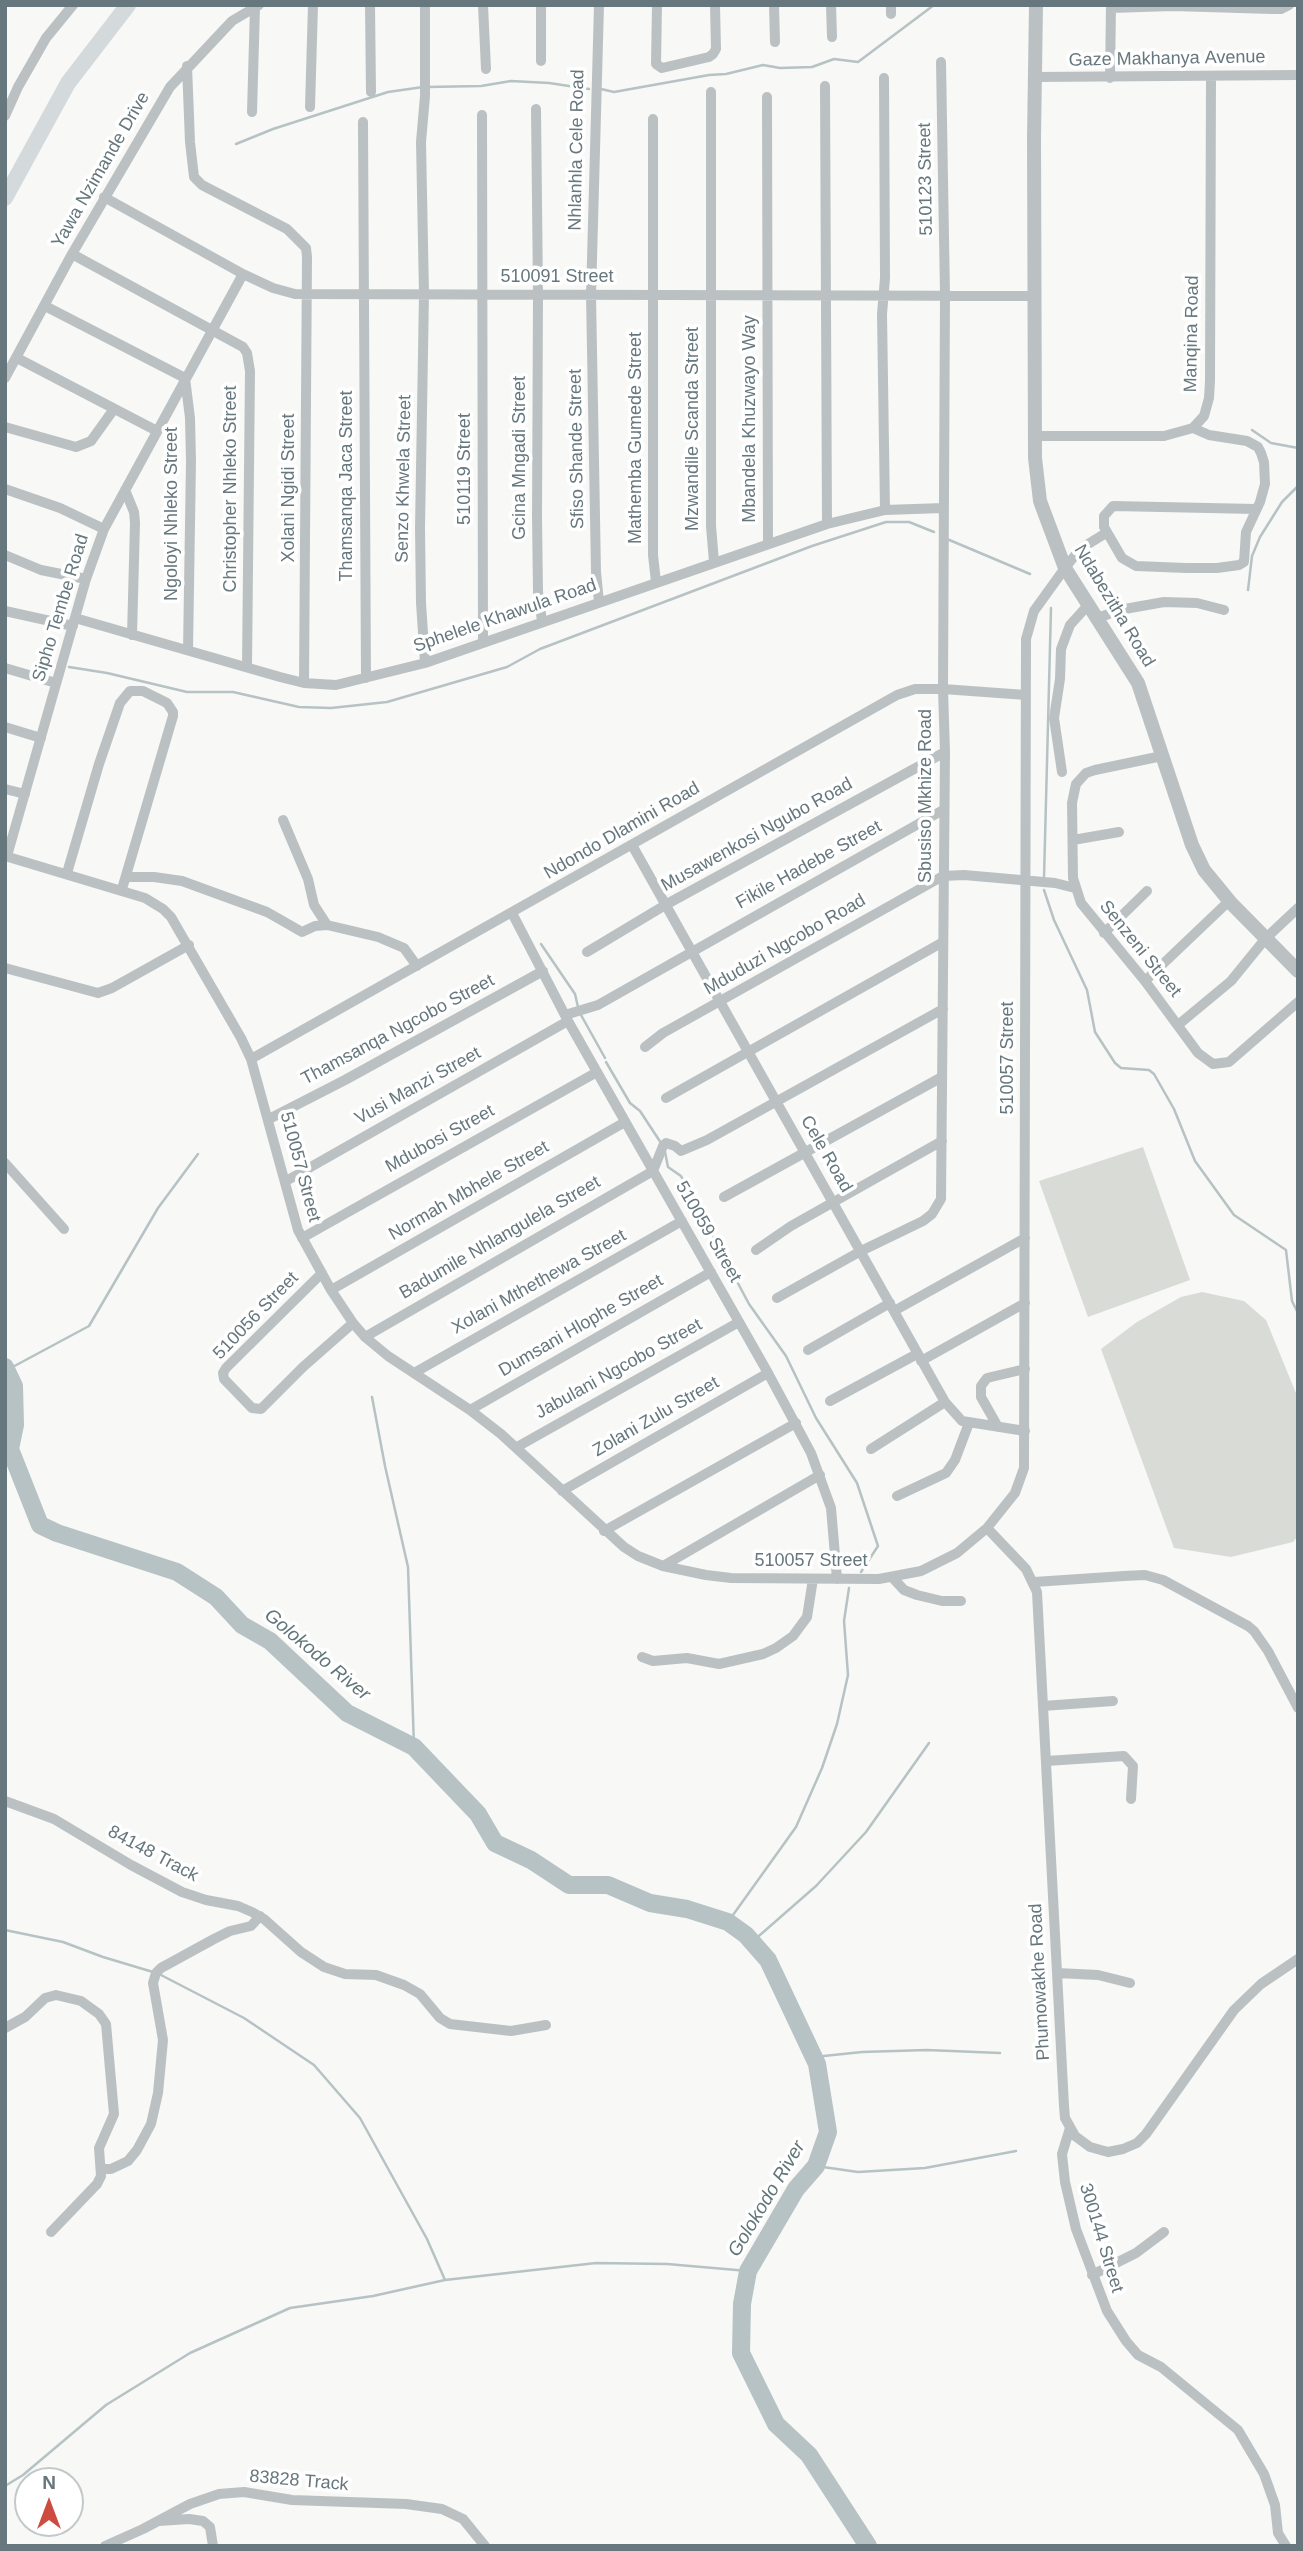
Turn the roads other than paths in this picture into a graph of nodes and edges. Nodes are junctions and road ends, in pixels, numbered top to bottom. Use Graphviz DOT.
graph roads {
  1 [pos="72,5"];
  2 [pos="128,5"];
  3 [pos="313,5"];
  4 [pos="370,5"];
  5 [pos="425,5"];
  6 [pos="483,5"];
  7 [pos="541,5"];
  8 [pos="599,5"];
  9 [pos="657,5"];
  10 [pos="715,5"];
  11 [pos="774,5"];
  12 [pos="831,5"];
  13 [pos="1036,5"];
  14 [pos="1289,5"];
  15 [pos="257,6"];
  16 [pos="1173,6"];
  17 [pos="1111,7"];
  18 [pos="832,37"];
  19 [pos="775,42"];
  20 [pos="541,61"];
  21 [pos="941,62"];
  22 [pos="187,66"];
  23 [pos="486,69"];
  24 [pos="1298,75"];
  25 [pos="1211,76"];
  26 [pos="1036,77"];
  27 [pos="884,78"];
  28 [pos="1110,78"];
  29 [pos="825,86"];
  30 [pos="371,92"];
  31 [pos="711,92"];
  32 [pos="9,96"];
  33 [pos="767,96"];
  34 [pos="310,107"];
  35 [pos="536,109"];
  36 [pos="252,112"];
  37 [pos="482,115"];
  38 [pos="5,116"];
  39 [pos="653,118"];
  40 [pos="363,122"];
  41 [pos="104,197"];
  42 [pos="5,198"];
  43 [pos="72,254"];
  44 [pos="243,274"];
  45 [pos="306,294"];
  46 [pos="364,294"];
  47 [pos="424,294"];
  48 [pos="538,294"];
  49 [pos="653,294"];
  50 [pos="481,295"];
  51 [pos="591,295"];
  52 [pos="709,295"];
  53 [pos="768,295"];
  54 [pos="827,295"];
  55 [pos="884,295"];
  56 [pos="945,295"];
  57 [pos="1035,296"];
  58 [pos="45,306"];
  59 [pos="213,332"];
  60 [pos="17,358"];
  61 [pos="5,378"];
  62 [pos="185,378"];
  63 [pos="114,409"];
  64 [pos="5,427"];
  65 [pos="1193,428"];
  66 [pos="157,431"];
  67 [pos="1035,436"];
  68 [pos="5,489"];
  69 [pos="125,490"];
  70 [pos="943,508"];
  71 [pos="1256,509"];
  72 [pos="885,510"];
  73 [pos="827,524"];
  74 [pos="104,530"];
  75 [pos="1105,533"];
  76 [pos="768,544"];
  77 [pos="5,555"];
  78 [pos="714,562"];
  79 [pos="1065,568"];
  80 [pos="86,579"];
  81 [pos="656,582"];
  82 [pos="599,602"];
  83 [pos="1089,604"];
  84 [pos="1224,610"];
  85 [pos="5,611"];
  86 [pos="1098,618"];
  87 [pos="542,621"];
  88 [pos="74,622"];
  89 [pos="132,635"];
  90 [pos="483,643"];
  91 [pos="188,650"];
  92 [pos="425,663"];
  93 [pos="247,667"];
  94 [pos="5,668"];
  95 [pos="366,678"];
  96 [pos="304,683"];
  97 [pos="56,684"];
  98 [pos="943,688"];
  99 [pos="1026,695"];
  100 [pos="5,727"];
  101 [pos="41,738"];
  102 [pos="945,752"];
  103 [pos="1162,756"];
  104 [pos="1062,772"];
  105 [pos="5,789"];
  106 [pos="25,794"];
  107 [pos="943,810"];
  108 [pos="283,820"];
  109 [pos="1119,832"];
  110 [pos="1073,840"];
  111 [pos="632,845"];
  112 [pos="6,856"];
  113 [pos="66,873"];
  114 [pos="943,876"];
  115 [pos="125,877"];
  116 [pos="1026,881"];
  117 [pos="1074,888"];
  118 [pos="122,889"];
  119 [pos="1147,891"];
  120 [pos="1229,901"];
  121 [pos="667,904"];
  122 [pos="1298,908"];
  123 [pos="512,913"];
  124 [pos="327,925"];
  125 [pos="1104,933"];
  126 [pos="1266,937"];
  127 [pos="943,942"];
  128 [pos="189,945"];
  129 [pos="587,952"];
  130 [pos="692,952"];
  131 [pos="417,966"];
  132 [pos="5,968"];
  133 [pos="542,971"];
  134 [pos="1298,971"];
  135 [pos="1145,981"];
  136 [pos="720,1002"];
  137 [pos="1298,1002"];
  138 [pos="943,1009"];
  139 [pos="567,1018"];
  140 [pos="1178,1025"];
  141 [pos="645,1047"];
  142 [pos="748,1051"];
  143 [pos="251,1059"];
  144 [pos="597,1072"];
  145 [pos="942,1077"];
  146 [pos="666,1098"];
  147 [pos="776,1101"];
  148 [pos="269,1119"];
  149 [pos="625,1122"];
  150 [pos="942,1142"];
  151 [pos="804,1151"];
  152 [pos="5,1163"];
  153 [pos="653,1171"];
  154 [pos="286,1181"];
  155 [pos="724,1197"];
  156 [pos="833,1202"];
  157 [pos="682,1221"];
  158 [pos="64,1228"];
  159 [pos="302,1238"];
  160 [pos="1025,1238"];
  161 [pos="756,1250"];
  162 [pos="861,1251"];
  163 [pos="710,1272"];
  164 [pos="321,1273"];
  165 [pos="331,1290"];
  166 [pos="777,1298"];
  167 [pos="1026,1303"];
  168 [pos="892,1307"];
  169 [pos="739,1322"];
  170 [pos="353,1323"];
  171 [pos="365,1337"];
  172 [pos="808,1350"];
  173 [pos="919,1357"];
  174 [pos="1025,1370"];
  175 [pos="414,1373"];
  176 [pos="768,1373"];
  177 [pos="830,1401"];
  178 [pos="945,1402"];
  179 [pos="470,1410"];
  180 [pos="796,1423"];
  181 [pos="969,1423"];
  182 [pos="998,1427"];
  183 [pos="1025,1431"];
  184 [pos="517,1447"];
  185 [pos="870,1449"];
  186 [pos="820,1475"];
  187 [pos="562,1491"];
  188 [pos="897,1496"];
  189 [pos="987,1528"];
  190 [pos="604,1531"];
  191 [pos="663,1566"];
  192 [pos="892,1577"];
  193 [pos="813,1579"];
  194 [pos="837,1579"];
  195 [pos="1034,1582"];
  196 [pos="961,1601"];
  197 [pos="642,1657"];
  198 [pos="1114,1701"];
  199 [pos="1043,1706"];
  200 [pos="1298,1708"];
  201 [pos="1046,1761"];
  202 [pos="1131,1799"];
  203 [pos="5,1801"];
  204 [pos="260,1916"];
  205 [pos="1298,1959"];
  206 [pos="1057,1973"];
  207 [pos="1130,1983"];
  208 [pos="546,2025"];
  209 [pos="5,2028"];
  210 [pos="1070,2128"];
  211 [pos="102,2169"];
  212 [pos="51,2232"];
  213 [pos="1164,2232"];
  214 [pos="1092,2275"];
  215 [pos="156,2522"];
  216 [pos="106,2546"];
  217 [pos="213,2546"];
  218 [pos="485,2546"];
  219 [pos="1286,2546"];
  1 -- 32 [label="street"];
  2 -- 42 [label="main road"];
  3 -- 34 [label="street"];
  4 -- 30 [label="street"];
  5 -- 47 [label="street, Senzo Khwela Street"];
  6 -- 23 [label="street"];
  7 -- 20 [label="street"];
  8 -- 51 [label="street, Nhlanhla Cele Road"];
  9 -- 10 [label="street"];
  11 -- 19 [label="street"];
  12 -- 18 [label="street"];
  13 -- 26 [label="street, Ndabezitha Road"];
  14 -- 16 [label="street"];
  15 -- 22 [label="street, Yawa Nzimande Drive"];
  15 -- 36 [label="street"];
  16 -- 17 [label="street"];
  17 -- 28 [label="street"];
  21 -- 56 [label="street, 510123 Street"];
  22 -- 41 [label="street, Yawa Nzimande Drive"];
  22 -- 45 [label="street, Xolani Ngidi Street"];
  24 -- 25 [label="street, Gaze Makhanya Avenue"];
  25 -- 28 [label="street, Gaze Makhanya Avenue"];
  25 -- 65 [label="street, Manqina Road"];
  26 -- 28 [label="street, Gaze Makhanya Avenue"];
  26 -- 57 [label="street, Ndabezitha Road"];
  27 -- 55 [label="street"];
  29 -- 54 [label="street"];
  31 -- 52 [label="street, Mzwandile Scanda Street"];
  32 -- 38 [label="street"];
  33 -- 53 [label="street, Mbandela Khuzwayo Way"];
  35 -- 48 [label="street, Gcina Mngadi Street"];
  37 -- 50 [label="street, 510119 Street"];
  39 -- 49 [label="street, Mathemba Gumede Street"];
  40 -- 46 [label="street, Thamsanqa Jaca Street"];
  41 -- 43 [label="street, Yawa Nzimande Drive"];
  41 -- 44 [label="street, 510091 Street"];
  43 -- 58 [label="street, Yawa Nzimande Drive"];
  43 -- 59 [label="street, Christopher Nhleko Street"];
  44 -- 45 [label="street, 510091 Street"];
  44 -- 59 [label="street, Sipho Tembe Road"];
  45 -- 46 [label="street, 510091 Street"];
  45 -- 96 [label="street, Xolani Ngidi Street"];
  46 -- 47 [label="street, 510091 Street"];
  46 -- 95 [label="street, Thamsanqa Jaca Street"];
  47 -- 50 [label="street, 510091 Street"];
  47 -- 92 [label="street, Senzo Khwela Street"];
  48 -- 50 [label="street, 510091 Street"];
  48 -- 51 [label="street, 510091 Street"];
  48 -- 87 [label="street, Gcina Mngadi Street"];
  49 -- 51 [label="street, 510091 Street"];
  49 -- 52 [label="street, 510091 Street"];
  49 -- 81 [label="street, Mathemba Gumede Street"];
  50 -- 90 [label="street, 510119 Street"];
  51 -- 82 [label="street, Sfiso Shande Street"];
  52 -- 53 [label="street, 510091 Street"];
  52 -- 78 [label="street, Mzwandile Scanda Street"];
  53 -- 54 [label="street, 510091 Street"];
  53 -- 76 [label="street, Mbandela Khuzwayo Way"];
  54 -- 55 [label="street, 510091 Street"];
  54 -- 73 [label="street"];
  55 -- 56 [label="street, 510091 Street"];
  55 -- 72 [label="street"];
  56 -- 57 [label="street, 510091 Street"];
  56 -- 70 [label="street, Sbusiso Mkhize Road"];
  57 -- 67 [label="street, Ndabezitha Road"];
  58 -- 60 [label="street, Yawa Nzimande Drive"];
  58 -- 62 [label="street"];
  59 -- 62 [label="street, Sipho Tembe Road"];
  59 -- 93 [label="street, Christopher Nhleko Street"];
  60 -- 61 [label="street, Yawa Nzimande Drive"];
  60 -- 63 [label="street"];
  62 -- 66 [label="street, Sipho Tembe Road"];
  62 -- 91 [label="street, Ngoloyi Nhleko Street"];
  63 -- 64 [label="street"];
  63 -- 66 [label="street"];
  65 -- 67 [label="street"];
  65 -- 71 [label="street"];
  66 -- 69 [label="street, Sipho Tembe Road"];
  67 -- 79 [label="street, Ndabezitha Road"];
  68 -- 74 [label="street"];
  69 -- 74 [label="street, Sipho Tembe Road"];
  69 -- 89 [label="street"];
  70 -- 72 [label="street, Sphelele Khawula Road"];
  70 -- 98 [label="street, Sbusiso Mkhize Road"];
  71 -- 75 [label="street"];
  71 -- 75 [label="street"];
  72 -- 73 [label="street, Sphelele Khawula Road"];
  73 -- 76 [label="street, Sphelele Khawula Road"];
  74 -- 80 [label="street, Sipho Tembe Road"];
  75 -- 79 [label="street, 510057 Street"];
  76 -- 78 [label="street, Sphelele Khawula Road"];
  77 -- 80 [label="street"];
  78 -- 81 [label="street, Sphelele Khawula Road"];
  79 -- 83 [label="street, Ndabezitha Road"];
  79 -- 99 [label="street, 510057 Street"];
  80 -- 88 [label="street, Sipho Tembe Road"];
  81 -- 82 [label="street, Sphelele Khawula Road"];
  82 -- 87 [label="street, Sphelele Khawula Road"];
  83 -- 86 [label="street, Ndabezitha Road"];
  83 -- 104 [label="street"];
  84 -- 86 [label="street"];
  85 -- 88 [label="street, Sphelele Khawula Road"];
  86 -- 103 [label="street, Ndabezitha Road"];
  87 -- 90 [label="street, Sphelele Khawula Road"];
  88 -- 89 [label="street, Sphelele Khawula Road"];
  88 -- 97 [label="street, Sipho Tembe Road"];
  89 -- 91 [label="street, Sphelele Khawula Road"];
  90 -- 92 [label="street, Sphelele Khawula Road"];
  91 -- 93 [label="street, Sphelele Khawula Road"];
  92 -- 95 [label="street, Sphelele Khawula Road"];
  93 -- 96 [label="street, Sphelele Khawula Road"];
  94 -- 97 [label="street"];
  95 -- 96 [label="street, Sphelele Khawula Road"];
  97 -- 101 [label="street, Sipho Tembe Road"];
  98 -- 99 [label="street, Ndondo Dlamini Road"];
  98 -- 102 [label="street, Sbusiso Mkhize Road"];
  98 -- 111 [label="street, Ndondo Dlamini Road"];
  99 -- 116 [label="street, 510057 Street"];
  100 -- 101 [label="street"];
  101 -- 106 [label="street, Sipho Tembe Road"];
  102 -- 107 [label="street, Sbusiso Mkhize Road"];
  102 -- 121 [label="street, Musawenkosi Ngubo Road"];
  103 -- 110 [label="street, Senzeni Street"];
  103 -- 120 [label="street, Ndabezitha Road"];
  105 -- 106 [label="street"];
  106 -- 112 [label="street, Sipho Tembe Road"];
  107 -- 114 [label="street, Sbusiso Mkhize Road"];
  107 -- 130 [label="street, Fikile Hadebe Street"];
  108 -- 124 [label="street"];
  109 -- 110 [label="street"];
  110 -- 117 [label="street, Senzeni Street"];
  111 -- 121 [label="street, Cele Road"];
  111 -- 123 [label="street, Ndondo Dlamini Road"];
  112 -- 113 [label="street, 510057 Street"];
  113 -- 115 [label="street"];
  113 -- 118 [label="street, 510057 Street"];
  114 -- 116 [label="street"];
  114 -- 127 [label="street, Sbusiso Mkhize Road"];
  114 -- 136 [label="street, Mduduzi Ngcobo Road"];
  115 -- 118 [label="street"];
  115 -- 124 [label="street"];
  116 -- 117 [label="street"];
  116 -- 160 [label="street, 510057 Street"];
  117 -- 125 [label="street, Senzeni Street"];
  118 -- 128 [label="street, 510057 Street"];
  119 -- 125 [label="street"];
  120 -- 126 [label="street, Ndabezitha Road"];
  120 -- 135 [label="street"];
  121 -- 129 [label="street, Musawenkosi Ngubo Road"];
  121 -- 130 [label="street, Cele Road"];
  122 -- 126 [label="street"];
  123 -- 131 [label="street, Ndondo Dlamini Road"];
  123 -- 133 [label="street, 510059 Street"];
  124 -- 131 [label="street"];
  125 -- 135 [label="street, Senzeni Street"];
  126 -- 134 [label="street, Ndabezitha Road"];
  126 -- 140 [label="street"];
  127 -- 138 [label="street, Sbusiso Mkhize Road"];
  127 -- 142 [label="street"];
  128 -- 132 [label="street"];
  128 -- 143 [label="street, 510057 Street"];
  130 -- 136 [label="street, Cele Road"];
  130 -- 139 [label="street"];
  131 -- 143 [label="street, Ndondo Dlamini Road"];
  133 -- 139 [label="street, 510059 Street"];
  133 -- 148 [label="street, Thamsanqa Ngcobo Street"];
  135 -- 140 [label="street, Senzeni Street"];
  136 -- 141 [label="street, Mduduzi Ngcobo Road"];
  136 -- 142 [label="street, Cele Road"];
  137 -- 140 [label="street, Senzeni Street"];
  138 -- 145 [label="street, Sbusiso Mkhize Road"];
  138 -- 147 [label="street"];
  139 -- 144 [label="street, 510059 Street"];
  139 -- 154 [label="street, Vusi Manzi Street"];
  142 -- 146 [label="street"];
  142 -- 147 [label="street, Cele Road"];
  143 -- 148 [label="street, 510057 Street"];
  144 -- 149 [label="street, 510059 Street"];
  144 -- 159 [label="street, Mdubosi Street"];
  145 -- 150 [label="street, Sbusiso Mkhize Road"];
  145 -- 151 [label="street"];
  147 -- 151 [label="street, Cele Road"];
  147 -- 153 [label="street"];
  148 -- 154 [label="street, 510057 Street"];
  149 -- 153 [label="street, 510059 Street"];
  149 -- 165 [label="street, Normah Mbhele Street"];
  150 -- 156 [label="street"];
  150 -- 162 [label="street, Sbusiso Mkhize Road"];
  151 -- 155 [label="street"];
  151 -- 156 [label="street, Cele Road"];
  152 -- 158 [label="street"];
  153 -- 157 [label="street, 510059 Street"];
  153 -- 171 [label="street, Badumile Nhlangulela Street"];
  154 -- 159 [label="street, 510057 Street"];
  156 -- 161 [label="street"];
  156 -- 162 [label="street, Cele Road"];
  157 -- 163 [label="street, 510059 Street"];
  157 -- 175 [label="street, Xolani Mthethewa Street"];
  159 -- 164 [label="street, 510057 Street"];
  160 -- 167 [label="street, 510057 Street"];
  160 -- 168 [label="street"];
  162 -- 166 [label="street"];
  162 -- 168 [label="street, Cele Road"];
  163 -- 169 [label="street, 510059 Street"];
  163 -- 179 [label="street, Dumsani Hlophe Street"];
  164 -- 165 [label="street, 510057 Street"];
  164 -- 170 [label="street, 510056 Street"];
  165 -- 170 [label="street, 510057 Street"];
  167 -- 173 [label="street"];
  167 -- 174 [label="street, 510057 Street"];
  168 -- 172 [label="street"];
  168 -- 173 [label="street, Cele Road"];
  169 -- 176 [label="street, 510059 Street"];
  169 -- 184 [label="street, Jabulani Ngcobo Street"];
  170 -- 171 [label="street, 510057 Street"];
  171 -- 175 [label="street, 510057 Street"];
  173 -- 177 [label="street"];
  173 -- 178 [label="street, Cele Road"];
  174 -- 182 [label="street"];
  174 -- 183 [label="street, 510057 Street"];
  175 -- 179 [label="street, 510057 Street"];
  176 -- 180 [label="street, 510059 Street"];
  176 -- 187 [label="street, Zolani Zulu Street"];
  178 -- 181 [label="street, Cele Road"];
  178 -- 185 [label="street"];
  179 -- 184 [label="street, 510057 Street"];
  180 -- 186 [label="street, 510059 Street"];
  180 -- 190 [label="street"];
  181 -- 182 [label="street"];
  181 -- 188 [label="street"];
  182 -- 183 [label="street"];
  183 -- 189 [label="street, 510057 Street"];
  184 -- 187 [label="street, 510057 Street"];
  186 -- 191 [label="street"];
  186 -- 194 [label="street, 510059 Street"];
  187 -- 190 [label="street, 510057 Street"];
  189 -- 192 [label="street, 510057 Street"];
  189 -- 195 [label="street"];
  190 -- 191 [label="street, 510057 Street"];
  191 -- 193 [label="street, 510057 Street"];
  192 -- 194 [label="street, 510057 Street"];
  192 -- 196 [label="street"];
  193 -- 194 [label="street, 510057 Street"];
  193 -- 197 [label="street"];
  195 -- 199 [label="street, Phumowakhe Road"];
  195 -- 200 [label="street"];
  198 -- 199 [label="street"];
  199 -- 201 [label="street, Phumowakhe Road"];
  201 -- 202 [label="street"];
  201 -- 206 [label="street, Phumowakhe Road"];
  203 -- 204 [label="street, 84148 Track"];
  204 -- 208 [label="street, 84148 Track"];
  204 -- 211 [label="street"];
  205 -- 210 [label="street"];
  206 -- 207 [label="street"];
  206 -- 210 [label="street, Phumowakhe Road"];
  209 -- 211 [label="street"];
  210 -- 214 [label="street, 300144 Street"];
  211 -- 212 [label="street"];
  213 -- 214 [label="street"];
  214 -- 219 [label="street, 300144 Street"];
  215 -- 216 [label="street, 83828 Track"];
  215 -- 217 [label="street"];
  215 -- 218 [label="street, 83828 Track"];
}
